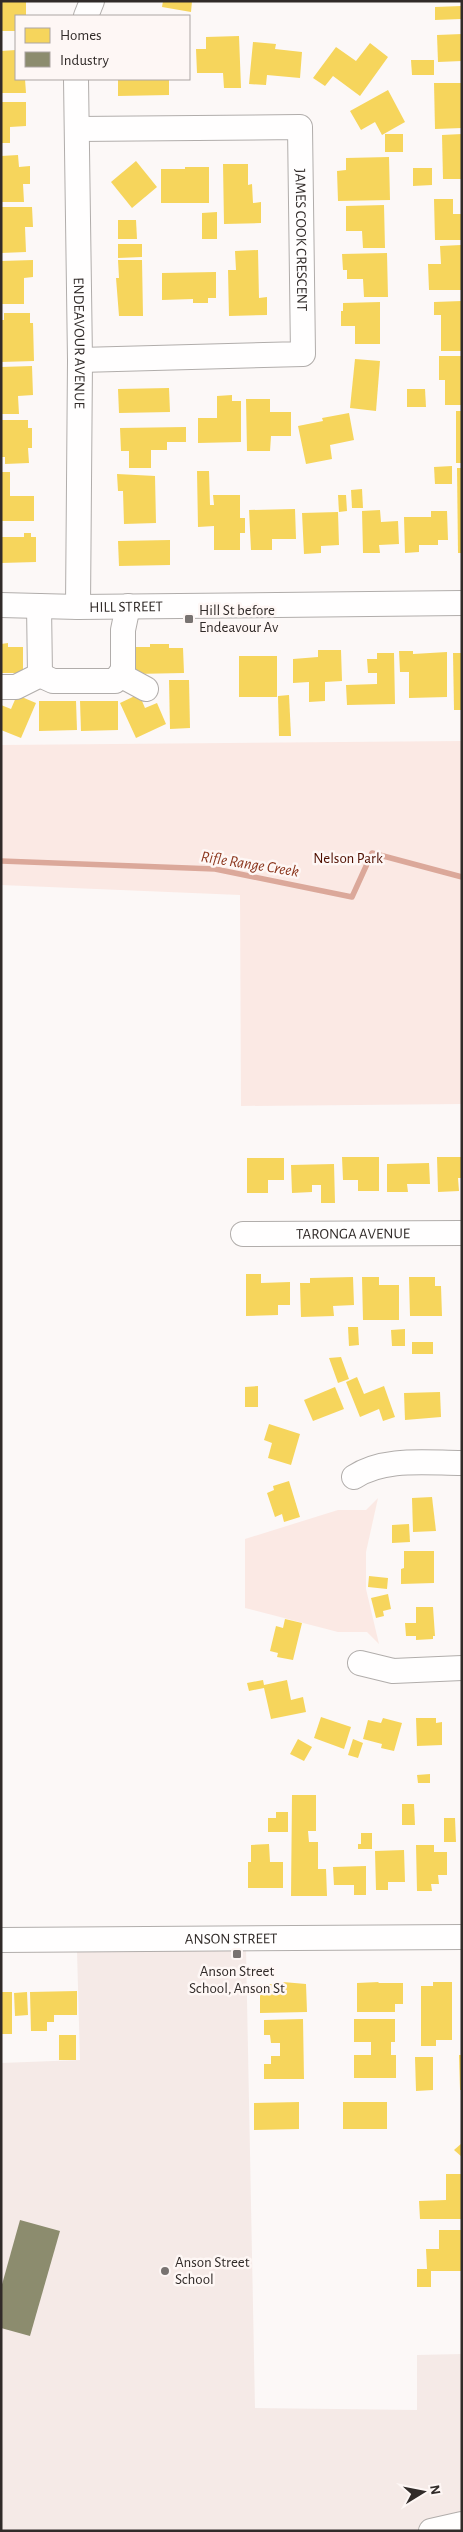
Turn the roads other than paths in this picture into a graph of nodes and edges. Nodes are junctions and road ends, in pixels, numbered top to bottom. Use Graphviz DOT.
graph roads {
  1 [pos="92,1"];
  2 [pos="86,15"];
  3 [pos="76,80"];
  4 [pos="77,129"];
  5 [pos="80,360"];
  6 [pos="462,603"];
  7 [pos="1,605"];
  8 [pos="39,606"];
  9 [pos="128,606"];
  10 [pos="78,607"];
  11 [pos="40,675"];
  12 [pos="120,675"];
  13 [pos="1,687"];
  14 [pos="146,688"];
  15 [pos="462,1233"];
  16 [pos="243,1234"];
  17 [pos="462,1463"];
  18 [pos="354,1477"];
  19 [pos="360,1663"];
  20 [pos="462,1668"];
  21 [pos="462,1937"];
  22 [pos="1,1940"];
  23 [pos="462,2524"];
  24 [pos="431,2531"];
  1 -- 2 [label="street"];
  3 -- 4 [label="street, ENDEAVOUR AVENUE"];
  4 -- 5 [label="street, ENDEAVOUR AVENUE"];
  4 -- 5 [label="street, JAMES COOK CRESCENT"];
  5 -- 10 [label="street, ENDEAVOUR AVENUE"];
  6 -- 9 [label="street, HILL STREET"];
  7 -- 8 [label="street, HILL STREET"];
  8 -- 10 [label="street, HILL STREET"];
  8 -- 11 [label="street"];
  9 -- 10 [label="street, HILL STREET"];
  9 -- 12 [label="street"];
  11 -- 12 [label="street"];
  11 -- 13 [label="street"];
  12 -- 14 [label="street"];
  15 -- 16 [label="street, TARONGA AVENUE"];
  17 -- 18 [label="street"];
  19 -- 20 [label="street"];
  21 -- 22 [label="street, ANSON STREET"];
  23 -- 24 [label="street"];
}
